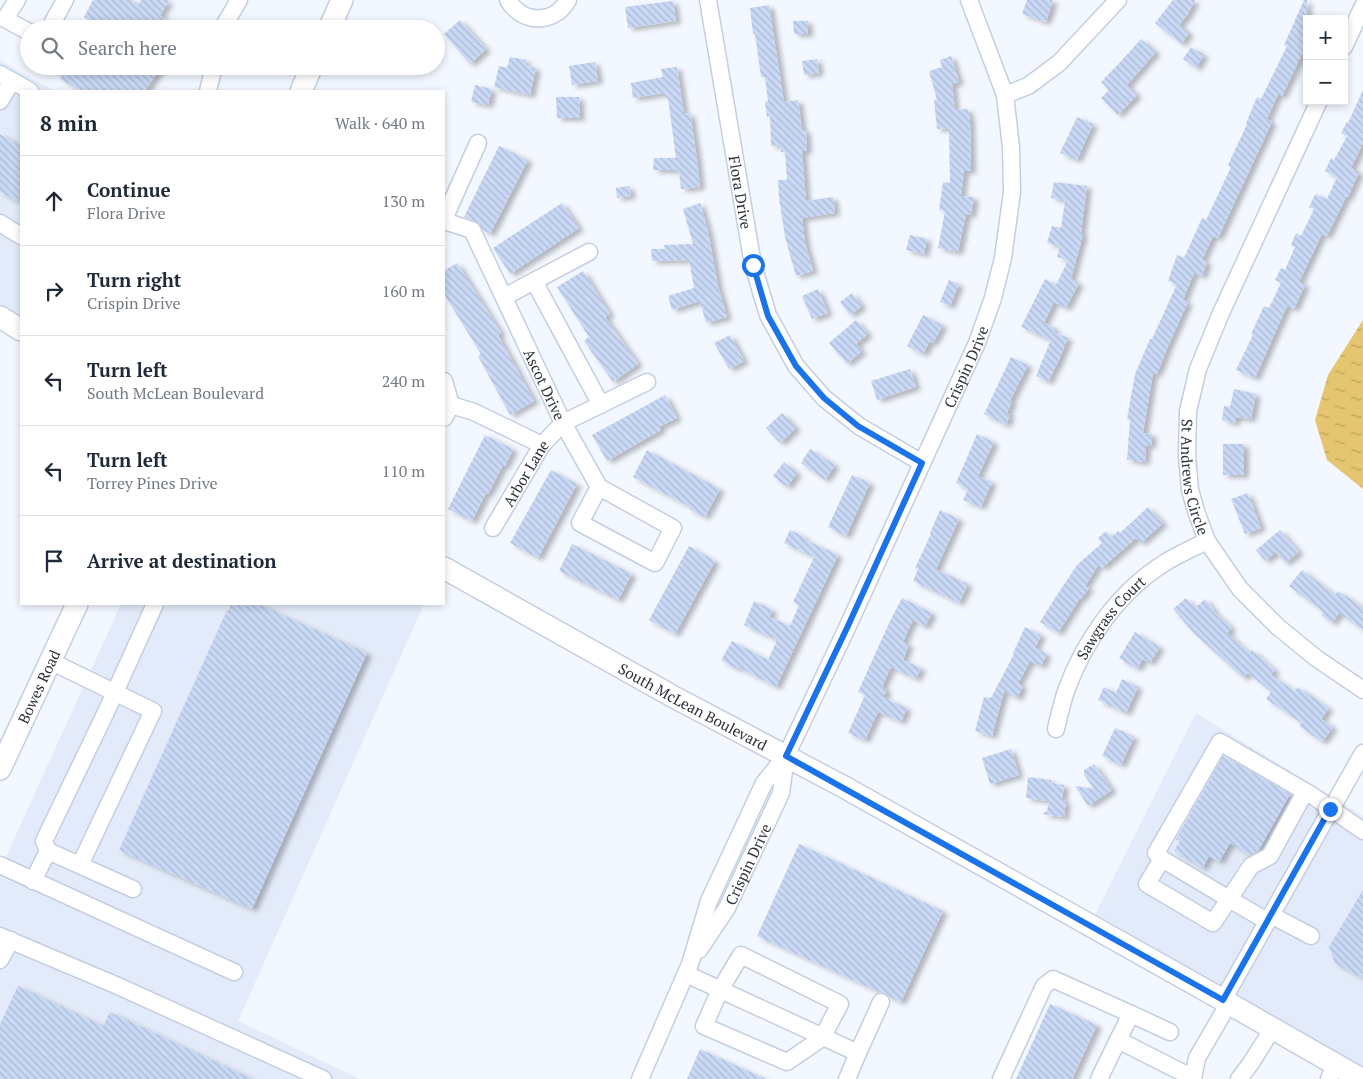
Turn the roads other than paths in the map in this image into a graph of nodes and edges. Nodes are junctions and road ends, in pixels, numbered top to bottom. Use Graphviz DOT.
graph roads {
  1 [pos="17,0"];
  2 [pos="66,0"];
  3 [pos="239,0"];
  4 [pos="508,0"];
  5 [pos="568,0"];
  6 [pos="708,0"];
  7 [pos="970,0"];
  8 [pos="1118,0"];
  9 [pos="338,1"];
  10 [pos="1363,6"];
  11 [pos="3,18"];
  12 [pos="54,20"];
  13 [pos="227,20"];
  14 [pos="332,20"];
  15 [pos="20,27"];
  16 [pos="1348,38"];
  17 [pos="212,75"];
  18 [pos="308,75"];
  19 [pos="6,77"];
  20 [pos="28,90"];
  21 [pos="208,90"];
  22 [pos="301,90"];
  23 [pos="1005,95"];
  24 [pos="0,101"];
  25 [pos="1317,105"];
  26 [pos="478,143"];
  27 [pos="445,218"];
  28 [pos="445,220"];
  29 [pos="0,223"];
  30 [pos="20,235"];
  31 [pos="589,252"];
  32 [pos="534,281"];
  33 [pos="504,297"];
  34 [pos="0,317"];
  35 [pos="20,329"];
  36 [pos="647,382"];
  37 [pos="445,391"];
  38 [pos="601,405"];
  39 [pos="447,411"];
  40 [pos="563,423"];
  41 [pos="542,445"];
  42 [pos="922,463"];
  43 [pos="599,487"];
  44 [pos="493,528"];
  45 [pos="1207,541"];
  46 [pos="445,569"];
  47 [pos="77,605"];
  48 [pos="155,605"];
  49 [pos="50,661"];
  50 [pos="1363,690"];
  51 [pos="114,692"];
  52 [pos="1056,729"];
  53 [pos="1363,753"];
  54 [pos="786,756"];
  55 [pos="0,769"];
  56 [pos="1305,792"];
  57 [pos="1330,809"];
  58 [pos="1363,831"];
  59 [pos="48,851"];
  60 [pos="1162,859"];
  61 [pos="0,865"];
  62 [pos="80,865"];
  63 [pos="34,881"];
  64 [pos="133,889"];
  65 [pos="1229,899"];
  66 [pos="1269,918"];
  67 [pos="1311,936"];
  68 [pos="5,938"];
  69 [pos="0,960"];
  70 [pos="688,969"];
  71 [pos="234,972"];
  72 [pos="720,990"];
  73 [pos="881,1002"];
  74 [pos="1226,1002"];
  75 [pos="1131,1014"];
  76 [pos="1273,1028"];
  77 [pos="1170,1032"];
  78 [pos="822,1038"];
  79 [pos="1118,1040"];
  80 [pos="858,1054"];
  81 [pos="1347,1071"];
  82 [pos="1193,1078"];
  83 [pos="323,1079"];
  84 [pos="640,1079"];
  85 [pos="847,1079"];
  86 [pos="1001,1079"];
  87 [pos="1099,1079"];
  88 [pos="1239,1079"];
  1 -- 11 [label="street"];
  2 -- 12 [label="street"];
  3 -- 13 [label="street"];
  4 -- 5 [label="street"];
  6 -- 42 [label="street, Flora Drive"];
  7 -- 23 [label="street, Crispin Drive"];
  8 -- 23 [label="street"];
  9 -- 14 [label="main road"];
  10 -- 16 [label="street"];
  11 -- 15 [label="street"];
  17 -- 21 [label="street"];
  18 -- 22 [label="main road"];
  19 -- 20 [label="street"];
  19 -- 24 [label="street"];
  23 -- 42 [label="street, Crispin Drive"];
  25 -- 45 [label="street, St Andrews Circle"];
  26 -- 27 [label="street"];
  28 -- 33 [label="street, Ascot Drive"];
  29 -- 30 [label="street"];
  31 -- 32 [label="street"];
  32 -- 33 [label="street"];
  32 -- 38 [label="street"];
  33 -- 40 [label="street, Ascot Drive"];
  34 -- 35 [label="main road"];
  36 -- 38 [label="street"];
  37 -- 39 [label="street"];
  38 -- 40 [label="street"];
  39 -- 41 [label="street"];
  40 -- 41 [label="street, Arbor Lane"];
  40 -- 43 [label="street, Ascot Drive"];
  41 -- 44 [label="street, Arbor Lane"];
  42 -- 54 [label="street, Crispin Drive"];
  43 -- 43 [label="street"];
  45 -- 50 [label="street, St Andrews Circle"];
  45 -- 52 [label="street, Sawgrass Court"];
  46 -- 54 [label="main road, South McLean Boulevard"];
  47 -- 49 [label="main road, Bowes Road"];
  48 -- 51 [label="street"];
  49 -- 51 [label="street"];
  49 -- 55 [label="main road, Bowes Road"];
  51 -- 59 [label="street"];
  51 -- 62 [label="street"];
  53 -- 57 [label="street"];
  54 -- 70 [label="street, Crispin Drive"];
  54 -- 74 [label="main road, South McLean Boulevard"];
  56 -- 57 [label="street"];
  56 -- 60 [label="street"];
  56 -- 65 [label="street"];
  57 -- 58 [label="street"];
  57 -- 66 [label="street"];
  59 -- 62 [label="street"];
  59 -- 63 [label="street"];
  60 -- 65 [label="street"];
  60 -- 65 [label="street"];
  61 -- 63 [label="street"];
  62 -- 64 [label="street"];
  63 -- 71 [label="street"];
  65 -- 66 [label="street"];
  66 -- 67 [label="street"];
  66 -- 74 [label="street"];
  68 -- 69 [label="street"];
  68 -- 83 [label="street"];
  70 -- 72 [label="street"];
  70 -- 84 [label="street, Crispin Drive"];
  72 -- 78 [label="street"];
  72 -- 78 [label="street"];
  72 -- 78 [label="street"];
  73 -- 80 [label="street"];
  74 -- 76 [label="main road, South McLean Boulevard"];
  74 -- 82 [label="street"];
  75 -- 77 [label="street"];
  75 -- 79 [label="street"];
  75 -- 86 [label="street"];
  76 -- 81 [label="main road, South McLean Boulevard"];
  76 -- 88 [label="street"];
  78 -- 80 [label="street"];
  79 -- 82 [label="street"];
  79 -- 87 [label="street"];
  80 -- 85 [label="street"];
}
